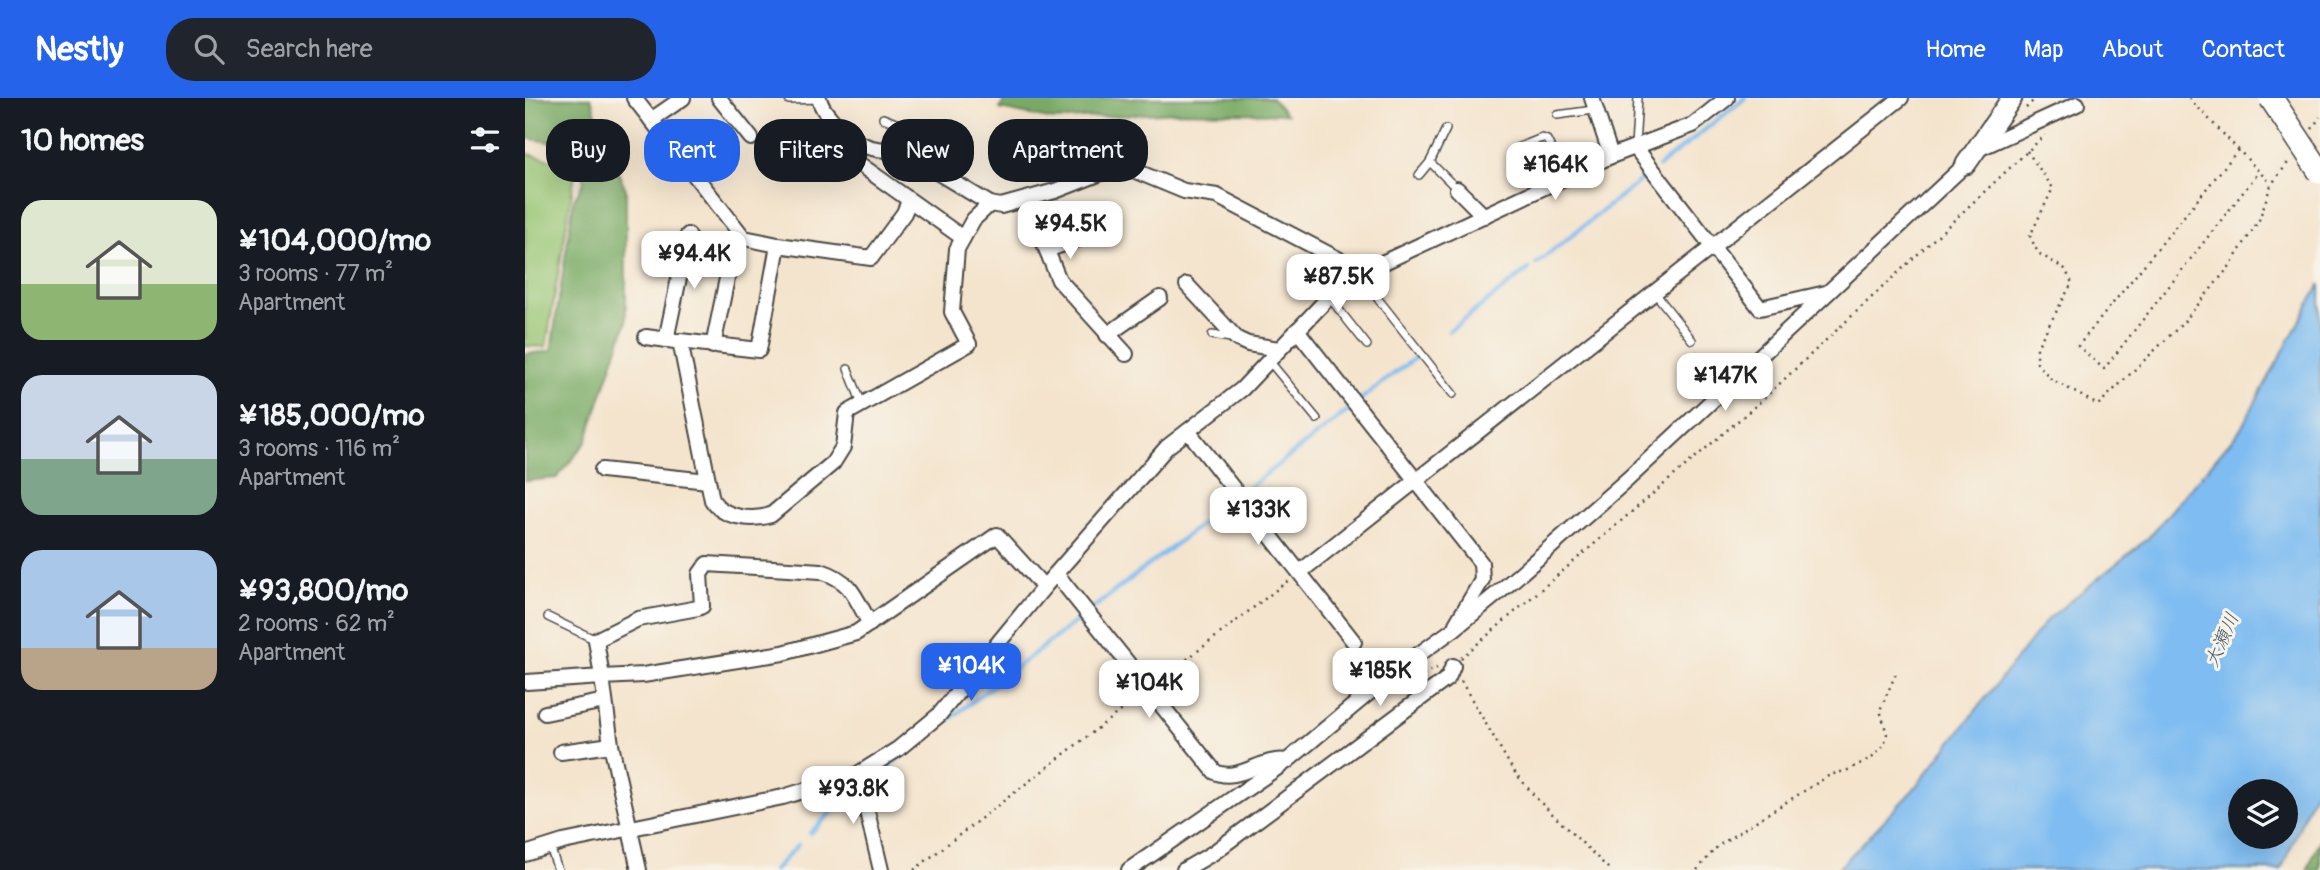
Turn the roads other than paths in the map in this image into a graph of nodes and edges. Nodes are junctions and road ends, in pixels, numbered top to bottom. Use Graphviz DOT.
graph roads {
  1 [pos="633,98"];
  2 [pos="683,98"];
  3 [pos="719,98"];
  4 [pos="819,98"];
  5 [pos="1638,98"];
  6 [pos="1727,98"];
  7 [pos="1901,98"];
  8 [pos="2012,98"];
  9 [pos="2271,98"];
  10 [pos="789,100"];
  11 [pos="1593,104"];
  12 [pos="2077,104"];
  13 [pos="1557,114"];
  14 [pos="650,119"];
  15 [pos="652,119"];
  16 [pos="831,119"];
  17 [pos="1446,129"];
  18 [pos="751,138"];
  19 [pos="1635,147"];
  20 [pos="1517,148"];
  21 [pos="1611,156"];
  22 [pos="1970,158"];
  23 [pos="1430,162"];
  24 [pos="867,170"];
  25 [pos="2320,172"];
  26 [pos="1419,175"];
  27 [pos="1566,178"];
  28 [pos="699,182"];
  29 [pos="954,182"];
  30 [pos="1457,188"];
  31 [pos="1026,200"];
  32 [pos="909,201"];
  33 [pos="990,204"];
  34 [pos="1484,216"];
  35 [pos="737,230"];
  36 [pos="688,234"];
  37 [pos="963,238"];
  38 [pos="1081,238"];
  39 [pos="778,244"];
  40 [pos="1712,249"];
  41 [pos="1047,250"];
  42 [pos="1360,275"];
  43 [pos="1187,285"];
  44 [pos="1830,292"];
  45 [pos="1655,293"];
  46 [pos="1329,297"];
  47 [pos="1160,298"];
  48 [pos="1297,330"];
  49 [pos="1107,335"];
  50 [pos="1212,335"];
  51 [pos="646,337"];
  52 [pos="1237,339"];
  53 [pos="673,340"];
  54 [pos="1692,340"];
  55 [pos="1367,345"];
  56 [pos="713,346"];
  57 [pos="1279,349"];
  58 [pos="1126,354"];
  59 [pos="1270,362"];
  60 [pos="848,369"];
  61 [pos="1453,394"];
  62 [pos="862,405"];
  63 [pos="1317,419"];
  64 [pos="1188,431"];
  65 [pos="602,470"];
  66 [pos="1415,480"];
  67 [pos="708,481"];
  68 [pos="1300,572"];
  69 [pos="1057,575"];
  70 [pos="1044,587"];
  71 [pos="548,617"];
  72 [pos="870,624"];
  73 [pos="1454,629"];
  74 [pos="596,640"];
  75 [pos="1354,642"];
  76 [pos="1453,666"];
  77 [pos="602,677"];
  78 [pos="527,682"];
  79 [pos="605,701"];
  80 [pos="545,713"];
  81 [pos="611,745"];
  82 [pos="561,752"];
  83 [pos="1287,761"];
  84 [pos="858,774"];
  85 [pos="631,828"];
  86 [pos="550,846"];
  87 [pos="525,854"];
  88 [pos="558,870"];
  89 [pos="639,870"];
  90 [pos="881,870"];
  91 [pos="1129,870"];
  92 [pos="1184,870"];
  1 -- 14 [label="street"];
  2 -- 15 [label="street"];
  3 -- 18 [label="street"];
  4 -- 10 [label="lane"];
  4 -- 16 [label="street"];
  5 -- 19 [label="lane"];
  6 -- 19 [label="street"];
  7 -- 40 [label="street"];
  8 -- 22 [label="street"];
  9 -- 25 [label="main road, bridge"];
  11 -- 13 [label="lane"];
  11 -- 21 [label="street"];
  12 -- 22 [label="street"];
  17 -- 23 [label="lane"];
  19 -- 21 [label="street"];
  19 -- 40 [label="street"];
  20 -- 27 [label="lane"];
  21 -- 27 [label="street"];
  22 -- 44 [label="street"];
  23 -- 26 [label="lane"];
  23 -- 30 [label="lane"];
  24 -- 32 [label="street"];
  27 -- 34 [label="street"];
  28 -- 35 [label="street"];
  29 -- 33 [label="street"];
  30 -- 34 [label="street"];
  31 -- 33 [label="street"];
  31 -- 41 [label="street"];
  31 -- 42 [label="street"];
  32 -- 37 [label="street"];
  32 -- 39 [label="street"];
  33 -- 37 [label="street"];
  34 -- 42 [label="street"];
  35 -- 39 [label="street"];
  35 -- 56 [label="street"];
  36 -- 53 [label="street"];
  37 -- 62 [label="street"];
  38 -- 41 [label="street"];
  39 -- 56 [label="street"];
  40 -- 44 [label="street"];
  40 -- 45 [label="street"];
  41 -- 49 [label="street"];
  42 -- 46 [label="street"];
  42 -- 61 [label="lane"];
  43 -- 52 [label="street"];
  44 -- 73 [label="street"];
  45 -- 54 [label="lane"];
  45 -- 66 [label="street"];
  46 -- 48 [label="street"];
  46 -- 55 [label="lane"];
  47 -- 49 [label="street"];
  48 -- 57 [label="street"];
  48 -- 66 [label="street"];
  49 -- 58 [label="street"];
  50 -- 52 [label="lane"];
  51 -- 53 [label="street"];
  52 -- 57 [label="street"];
  53 -- 56 [label="street"];
  53 -- 67 [label="street"];
  57 -- 59 [label="street"];
  59 -- 63 [label="lane"];
  59 -- 64 [label="street"];
  60 -- 62 [label="lane"];
  62 -- 67 [label="street"];
  64 -- 68 [label="street"];
  64 -- 69 [label="street"];
  65 -- 67 [label="street"];
  66 -- 68 [label="street"];
  66 -- 73 [label="street"];
  68 -- 75 [label="street"];
  69 -- 70 [label="street"];
  69 -- 83 [label="street"];
  70 -- 72 [label="street"];
  70 -- 84 [label="street"];
  71 -- 74 [label="lane"];
  72 -- 74 [label="street"];
  72 -- 77 [label="street"];
  73 -- 83 [label="street"];
  74 -- 77 [label="street"];
  76 -- 92 [label="street"];
  77 -- 78 [label="street"];
  77 -- 79 [label="street"];
  79 -- 80 [label="street"];
  79 -- 81 [label="street"];
  81 -- 82 [label="street"];
  81 -- 85 [label="street"];
  83 -- 91 [label="street"];
  84 -- 85 [label="street"];
  84 -- 90 [label="street"];
  85 -- 86 [label="street"];
  85 -- 89 [label="street"];
  86 -- 87 [label="street"];
  86 -- 88 [label="lane"];
}
